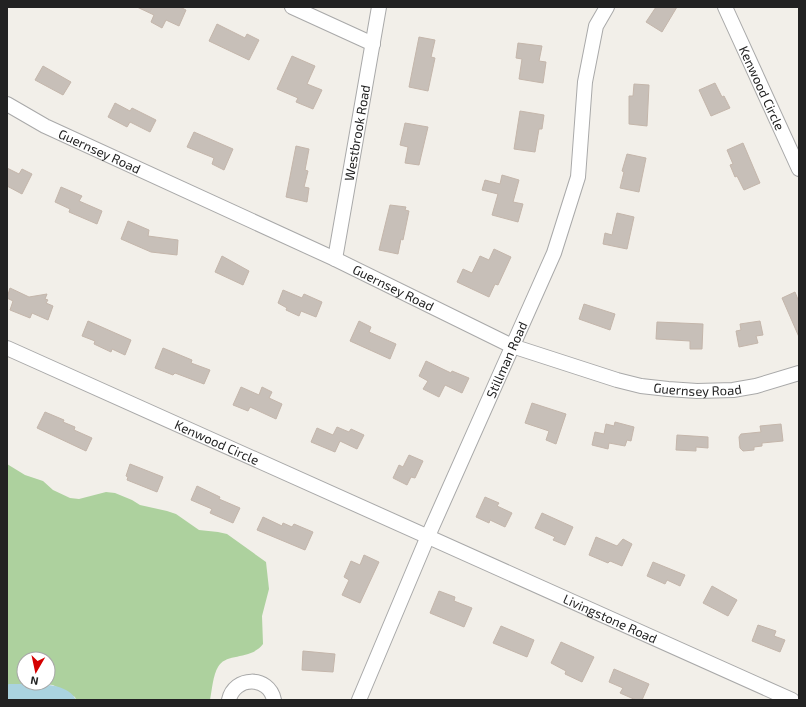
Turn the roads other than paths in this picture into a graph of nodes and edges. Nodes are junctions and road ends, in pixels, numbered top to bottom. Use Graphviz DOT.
graph roads {
  1 [pos="292,7"];
  2 [pos="379,7"];
  3 [pos="607,7"];
  4 [pos="725,7"];
  5 [pos="373,44"];
  6 [pos="7,104"];
  7 [pos="799,169"];
  8 [pos="335,259"];
  9 [pos="512,346"];
  10 [pos="7,348"];
  11 [pos="799,373"];
  12 [pos="428,536"];
  13 [pos="229,700"];
  14 [pos="274,700"];
  15 [pos="359,700"];
  16 [pos="792,700"];
  1 -- 5 [label="street"];
  2 -- 5 [label="street, Westbrook Road"];
  3 -- 9 [label="street, Stillman Road"];
  4 -- 7 [label="street, Kenwood Circle"];
  5 -- 8 [label="street, Westbrook Road"];
  6 -- 8 [label="street, Guernsey Road"];
  8 -- 9 [label="street, Guernsey Road"];
  9 -- 11 [label="street, Guernsey Road"];
  9 -- 12 [label="street, Stillman Road"];
  10 -- 12 [label="street, Kenwood Circle"];
  12 -- 15 [label="street, Stillman Road"];
  12 -- 16 [label="street, Livingstone Road"];
  13 -- 14 [label="street"];
}
